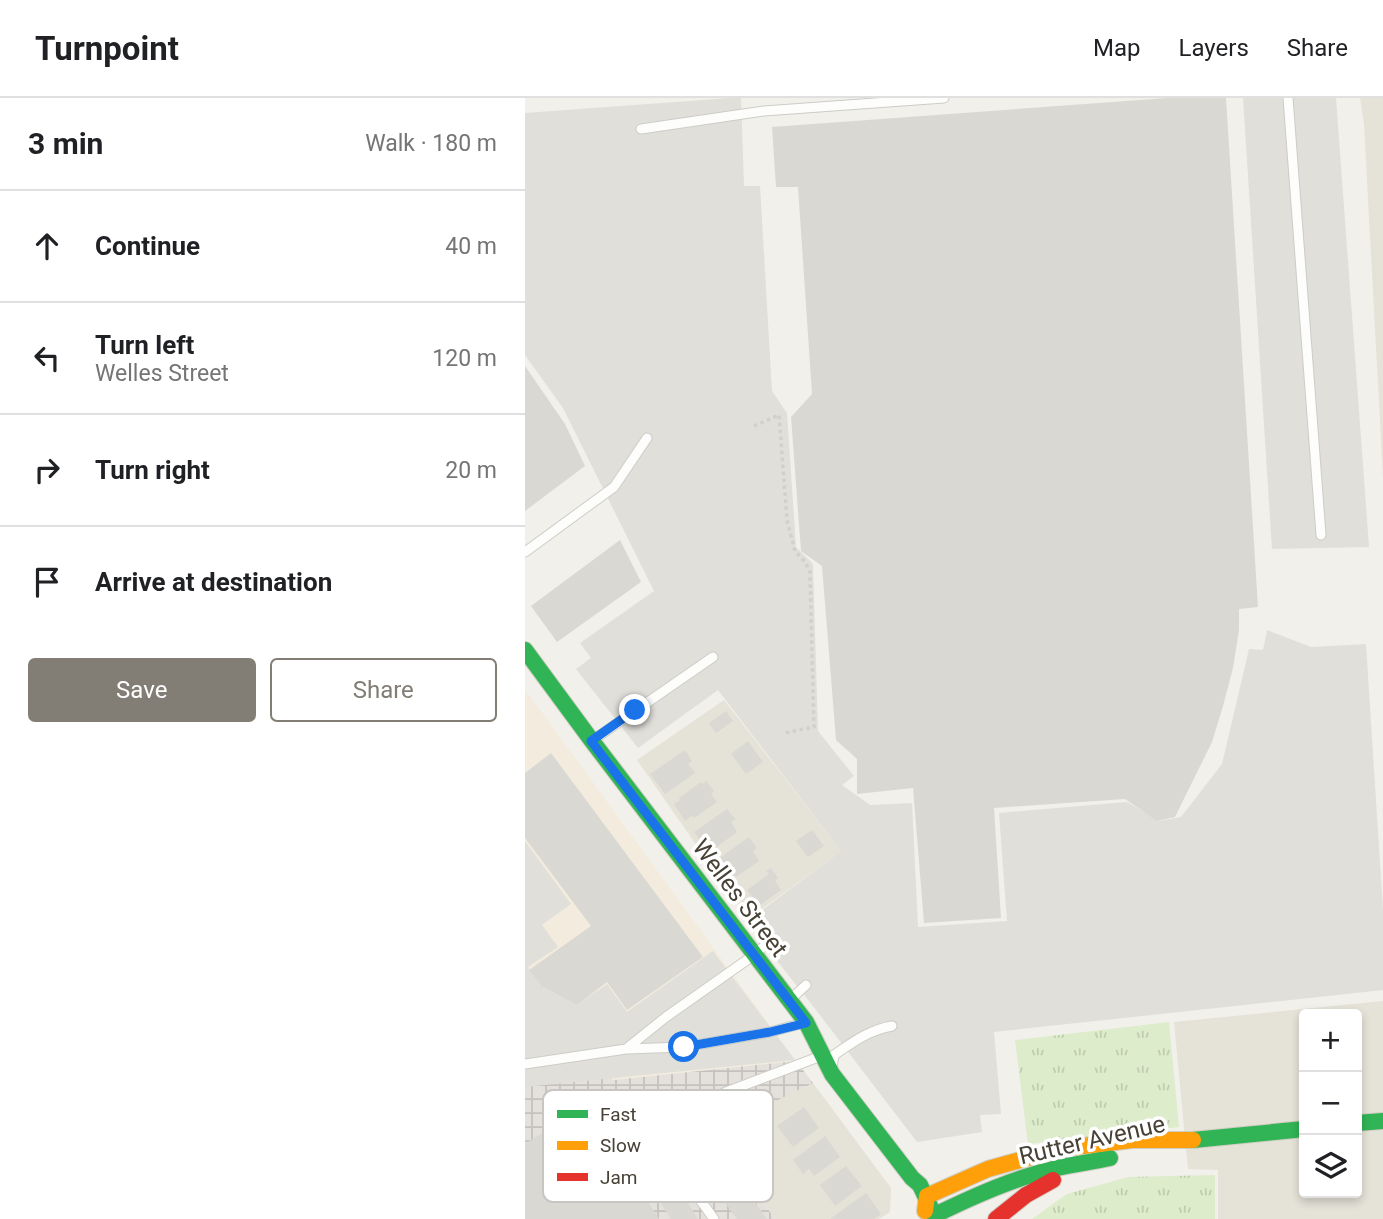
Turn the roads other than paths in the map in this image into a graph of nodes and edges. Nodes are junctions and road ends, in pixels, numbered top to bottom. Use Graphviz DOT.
graph roads {
  1 [pos="944,98"];
  2 [pos="1288,98"];
  3 [pos="641,129"];
  4 [pos="647,438"];
  5 [pos="1321,535"];
  6 [pos="525,552"];
  7 [pos="525,650"];
  8 [pos="713,657"];
  9 [pos="591,741"];
  10 [pos="771,940"];
  11 [pos="754,955"];
  12 [pos="806,985"];
  13 [pos="789,1000"];
  14 [pos="806,1023"];
  15 [pos="892,1026"];
  16 [pos="626,1049"];
  17 [pos="823,1055"];
  18 [pos="525,1064"];
  19 [pos="832,1074"];
  20 [pos="731,1090"];
  21 [pos="1383,1121"];
  22 [pos="1362,1123"];
  23 [pos="1299,1130"];
  24 [pos="1186,1141"];
  25 [pos="1107,1159"];
  26 [pos="912,1178"];
  27 [pos="927,1196"];
  28 [pos="702,1202"];
  29 [pos="930,1218"];
  30 [pos="714,1219"];
  31 [pos="996,1219"];
  1 -- 3 [label="lane"];
  2 -- 5 [label="lane"];
  4 -- 6 [label="lane"];
  7 -- 9 [label="main road, Welles Street"];
  8 -- 9 [label="lane"];
  9 -- 11 [label="main road, Welles Street"];
  10 -- 11 [label="lane"];
  11 -- 13 [label="main road, Welles Street"];
  11 -- 16 [label="lane"];
  12 -- 13 [label="lane"];
  13 -- 14 [label="main road, Welles Street"];
  14 -- 16 [label="lane"];
  14 -- 17 [label="main road, Welles Street"];
  15 -- 19 [label="lane"];
  16 -- 18 [label="lane"];
  17 -- 19 [label="main road, Welles Street"];
  17 -- 20 [label="lane"];
  19 -- 26 [label="main road, Welles Street"];
  21 -- 22 [label="main road"];
  23 -- 24 [label="main road, Rutter Avenue"];
  24 -- 25 [label="main road, Rutter Avenue"];
  24 -- 27 [label="main road, Rutter Avenue"];
  25 -- 29 [label="main road, Rutter Avenue"];
  25 -- 31 [label="main road"];
  26 -- 27 [label="main road, Welles Street"];
  26 -- 29 [label="main road, Welles Street"];
  27 -- 29 [label="main road, Welles Street"];
  28 -- 30 [label="lane"];
}
